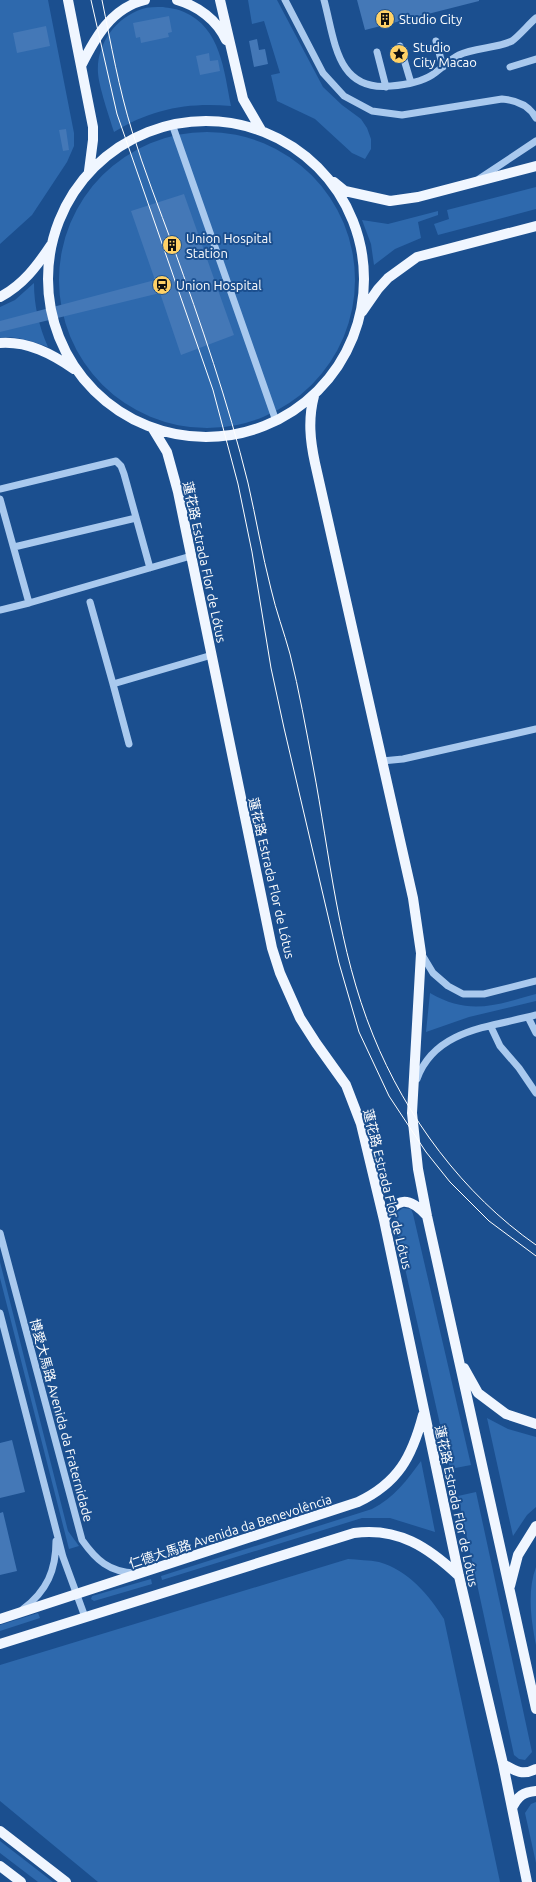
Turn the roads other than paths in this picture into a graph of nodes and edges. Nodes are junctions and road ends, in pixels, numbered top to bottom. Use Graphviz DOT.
graph roads {
  1 [pos="68,0"];
  2 [pos="145,0"];
  3 [pos="177,0"];
  4 [pos="220,0"];
  5 [pos="285,0"];
  6 [pos="324,0"];
  7 [pos="536,18"];
  8 [pos="436,41"];
  9 [pos="400,46"];
  10 [pos="232,51"];
  11 [pos="377,52"];
  12 [pos="536,60"];
  13 [pos="81,66"];
  14 [pos="510,66"];
  15 [pos="443,67"];
  16 [pos="411,83"];
  17 [pos="386,87"];
  18 [pos="536,118"];
  19 [pos="172,124"];
  20 [pos="261,130"];
  21 [pos="536,141"];
  22 [pos="536,166"];
  23 [pos="89,171"];
  24 [pos="324,173"];
  25 [pos="472,183"];
  26 [pos="536,226"];
  27 [pos="52,243"];
  28 [pos="0,297"];
  29 [pos="361,314"];
  30 [pos="0,343"];
  31 [pos="77,372"];
  32 [pos="314,396"];
  33 [pos="276,421"];
  34 [pos="153,429"];
  35 [pos="0,489"];
  36 [pos="0,499"];
  37 [pos="136,518"];
  38 [pos="14,548"];
  39 [pos="191,556"];
  40 [pos="150,568"];
  41 [pos="90,602"];
  42 [pos="29,603"];
  43 [pos="0,610"];
  44 [pos="212,655"];
  45 [pos="113,684"];
  46 [pos="536,730"];
  47 [pos="129,744"];
  48 [pos="382,761"];
  49 [pos="421,953"];
  50 [pos="536,981"];
  51 [pos="536,1015"];
  52 [pos="528,1017"];
  53 [pos="491,1027"];
  54 [pos="536,1033"];
  55 [pos="413,1089"];
  56 [pos="536,1093"];
  57 [pos="427,1216"];
  58 [pos="384,1220"];
  59 [pos="0,1233"];
  60 [pos="0,1313"];
  61 [pos="459,1359"];
  62 [pos="424,1414"];
  63 [pos="536,1424"];
  64 [pos="536,1526"];
  65 [pos="56,1531"];
  66 [pos="144,1573"];
  67 [pos="459,1576"];
  68 [pos="510,1589"];
  69 [pos="77,1594"];
  70 [pos="16,1614"];
  71 [pos="85,1617"];
  72 [pos="0,1619"];
  73 [pos="0,1644"];
  74 [pos="536,1709"];
  75 [pos="503,1764"];
  76 [pos="536,1769"];
  77 [pos="536,1792"];
  78 [pos="512,1808"];
  79 [pos="0,1831"];
  80 [pos="0,1866"];
  81 [pos="21,1882"];
  82 [pos="66,1882"];
  83 [pos="527,1882"];
  1 -- 13 [label="main road"];
  2 -- 13 [label="main road"];
  3 -- 10 [label="main road"];
  4 -- 10 [label="main road"];
  5 -- 18 [label="street"];
  6 -- 17 [label="street"];
  7 -- 15 [label="street"];
  8 -- 15 [label="street"];
  9 -- 16 [label="street"];
  10 -- 20 [label="main road"];
  11 -- 17 [label="street"];
  12 -- 14 [label="street"];
  13 -- 23 [label="main road"];
  15 -- 16 [label="street"];
  16 -- 17 [label="street"];
  19 -- 20 [label="main road"];
  19 -- 23 [label="main road"];
  19 -- 33 [label="street"];
  20 -- 24 [label="main road"];
  21 -- 25 [label="street"];
  22 -- 25 [label="main road"];
  23 -- 27 [label="main road"];
  24 -- 25 [label="main road"];
  24 -- 29 [label="main road"];
  26 -- 29 [label="main road"];
  27 -- 28 [label="main road"];
  27 -- 31 [label="main road"];
  29 -- 32 [label="main road"];
  30 -- 31 [label="main road"];
  31 -- 34 [label="main road"];
  32 -- 33 [label="main road"];
  32 -- 48 [label="main road"];
  33 -- 34 [label="main road"];
  34 -- 39 [label="main road, 蓮花路 Estrada Flor de Lótus"];
  35 -- 37 [label="street"];
  36 -- 38 [label="street"];
  37 -- 38 [label="street"];
  37 -- 40 [label="street"];
  38 -- 42 [label="street"];
  39 -- 40 [label="street"];
  39 -- 44 [label="main road, 蓮花路 Estrada Flor de Lótus"];
  40 -- 42 [label="street"];
  41 -- 45 [label="street"];
  42 -- 43 [label="street"];
  44 -- 45 [label="street"];
  44 -- 58 [label="main road, 蓮花路 Estrada Flor de Lótus"];
  45 -- 47 [label="street"];
  46 -- 48 [label="street"];
  48 -- 49 [label="main road"];
  49 -- 50 [label="street"];
  49 -- 55 [label="main road"];
  51 -- 52 [label="street"];
  52 -- 53 [label="street"];
  52 -- 54 [label="street"];
  53 -- 55 [label="street"];
  53 -- 56 [label="street"];
  55 -- 57 [label="main road"];
  57 -- 58 [label="main road"];
  57 -- 61 [label="main road"];
  58 -- 62 [label="main road, 蓮花路 Estrada Flor de Lótus"];
  59 -- 66 [label="street, 博愛大馬路 Avenida da Fraternidade"];
  60 -- 65 [label="street"];
  61 -- 63 [label="main road"];
  61 -- 68 [label="main road"];
  62 -- 66 [label="main road, 仁德大馬路 Avenida da Benevolência"];
  62 -- 67 [label="main road, 蓮花路 Estrada Flor de Lótus"];
  64 -- 68 [label="main road"];
  65 -- 69 [label="street"];
  65 -- 70 [label="street"];
  66 -- 69 [label="main road, 仁德大馬路 Avenida da Benevolência"];
  67 -- 71 [label="main road"];
  67 -- 75 [label="main road, 蓮花路 Estrada Flor de Lótus"];
  68 -- 74 [label="main road"];
  69 -- 70 [label="main road, 仁德大馬路 Avenida da Benevolência"];
  69 -- 71 [label="street"];
  70 -- 72 [label="main road, 仁德大馬路 Avenida da Benevolência"];
  71 -- 73 [label="main road"];
  75 -- 76 [label="main road"];
  75 -- 78 [label="main road, 蓮花路 Estrada Flor de Lótus"];
  77 -- 78 [label="main road"];
  78 -- 83 [label="main road, 蓮花路 Estrada Flor de Lótus"];
  79 -- 82 [label="main road"];
  80 -- 81 [label="main road"];
}
